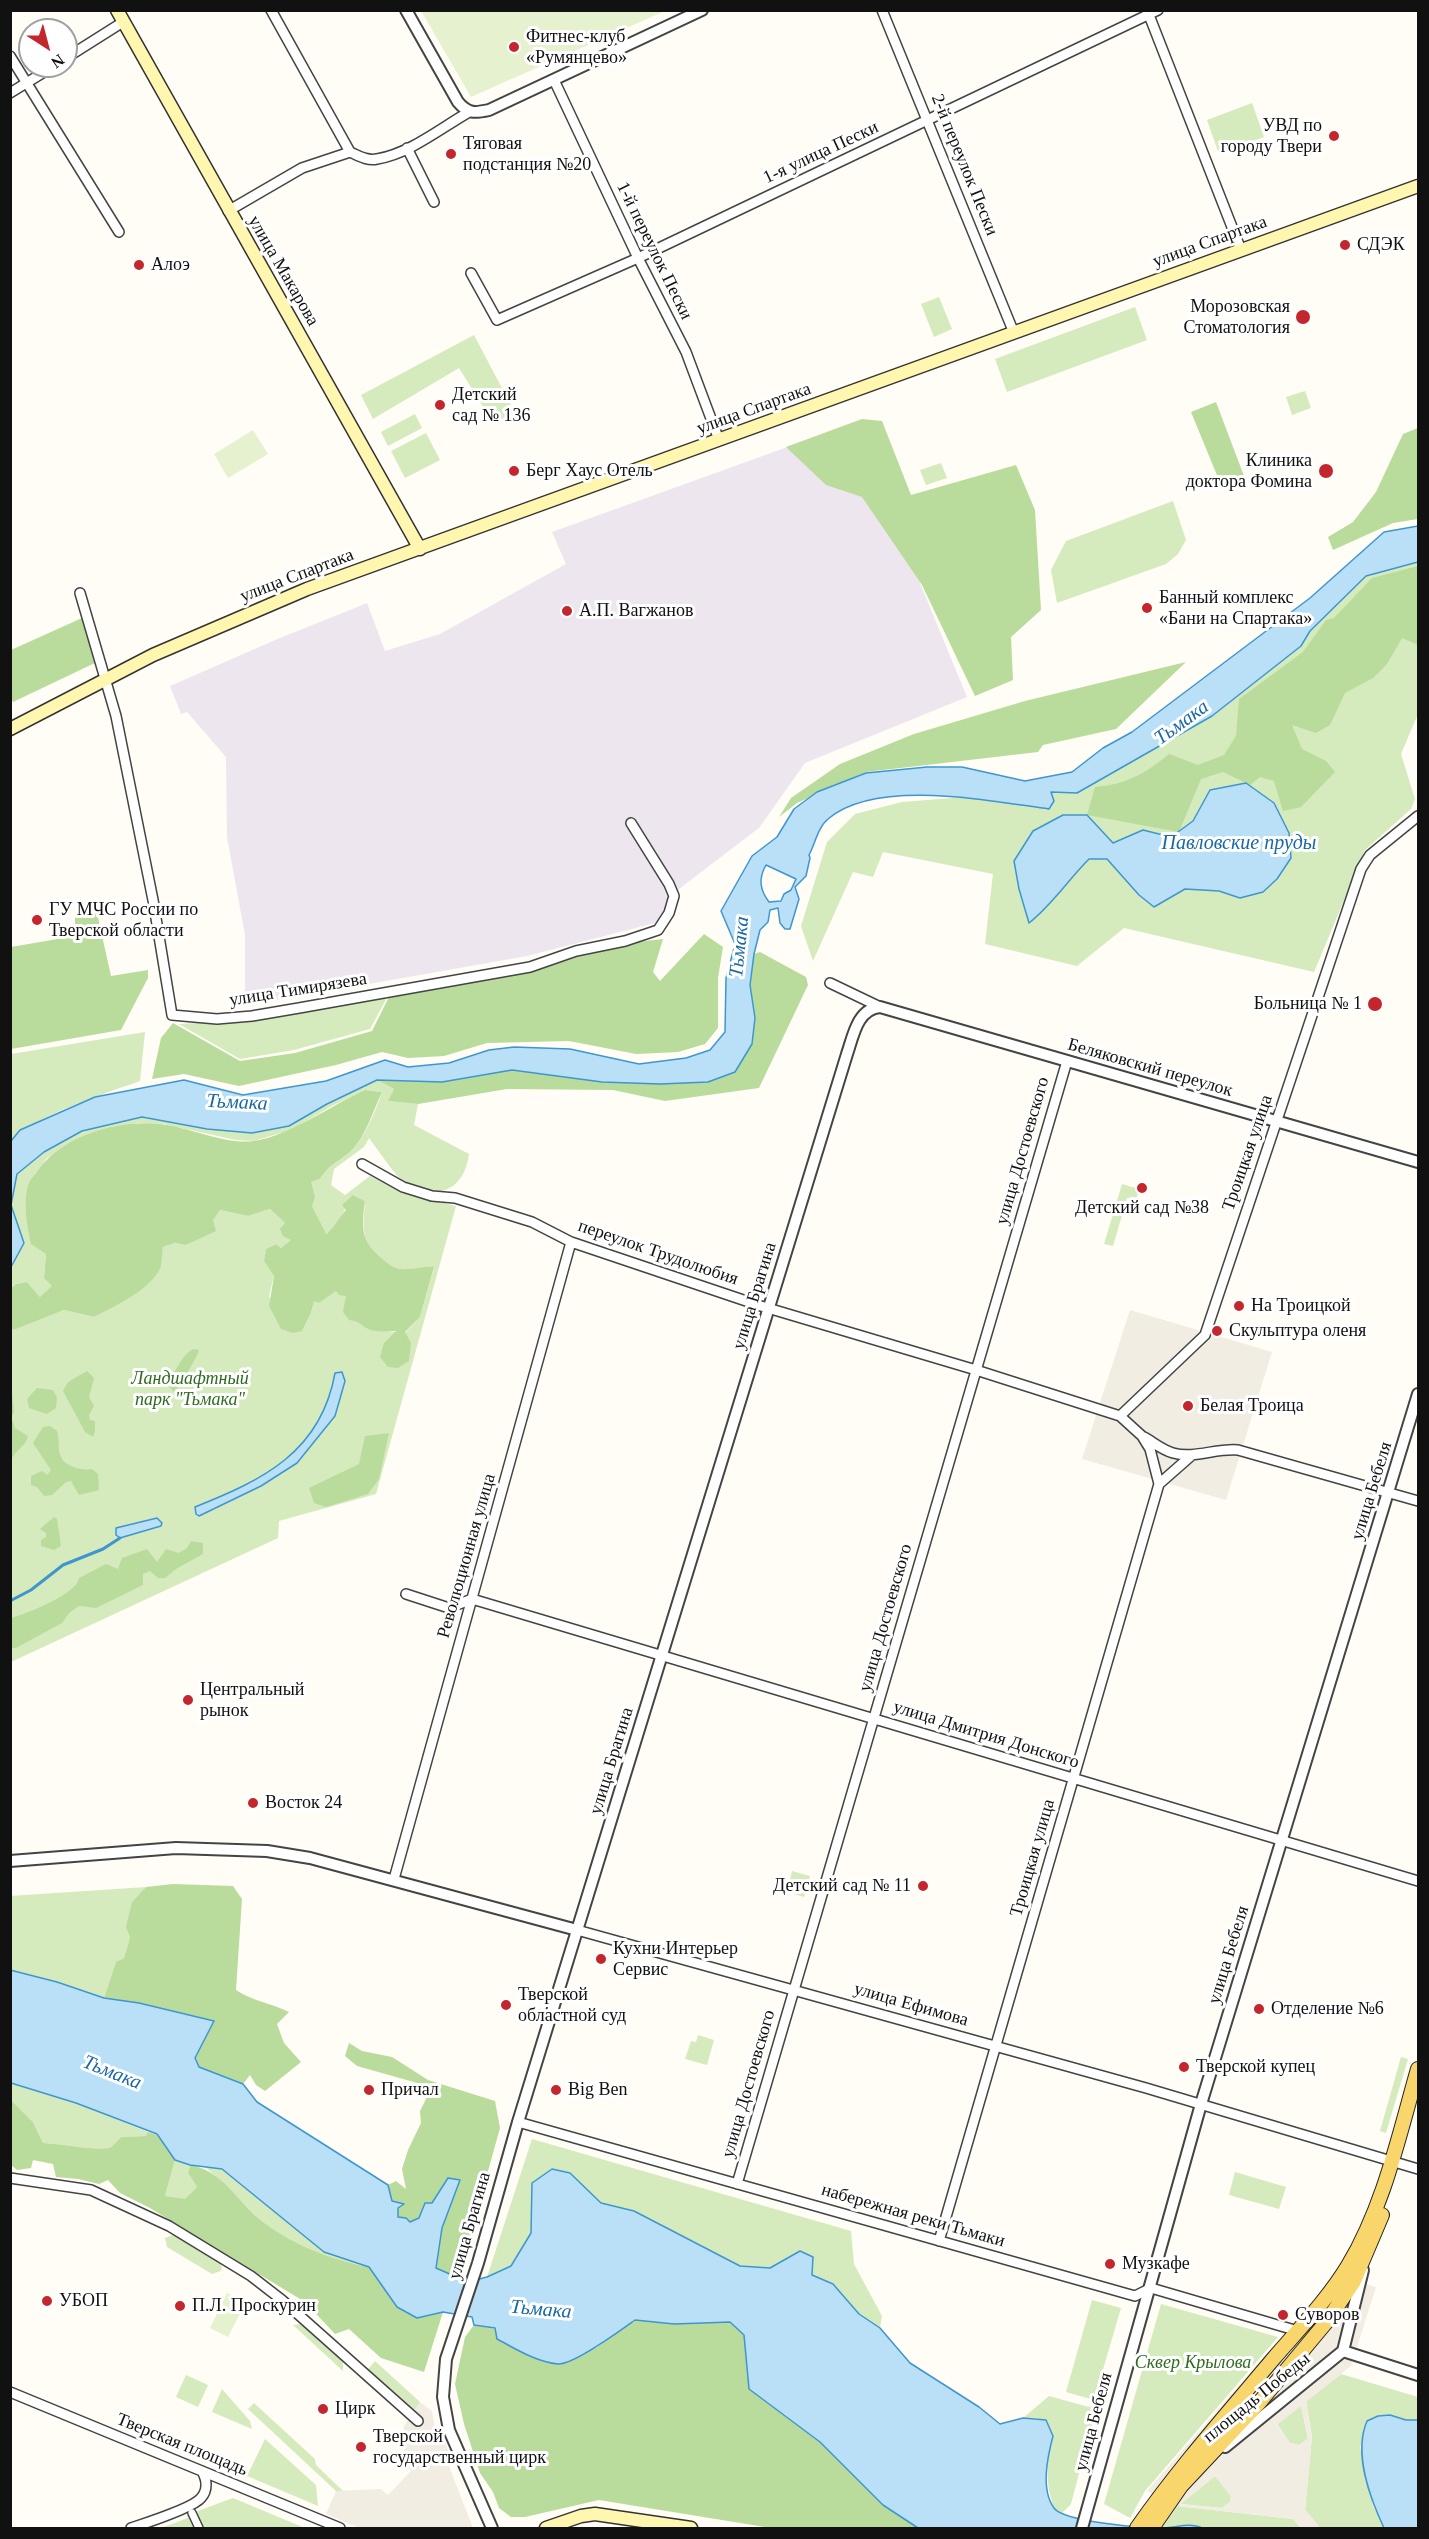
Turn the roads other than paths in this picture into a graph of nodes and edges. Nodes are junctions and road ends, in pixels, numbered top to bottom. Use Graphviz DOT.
graph roads {
  1 [pos="271,10"];
  2 [pos="406,10"];
  3 [pos="702,10"];
  4 [pos="882,10"];
  5 [pos="1151,12"];
  6 [pos="120,16"];
  7 [pos="78,49"];
  8 [pos="10,56"];
  9 [pos="35,78"];
  10 [pos="554,80"];
  11 [pos="27,83"];
  12 [pos="10,93"];
  13 [pos="468,112"];
  14 [pos="928,120"];
  15 [pos="407,148"];
  16 [pos="350,152"];
  17 [pos="1419,186"];
  18 [pos="434,202"];
  19 [pos="228,211"];
  20 [pos="119,232"];
  21 [pos="1241,250"];
  22 [pos="638,258"];
  23 [pos="471,273"];
  24 [pos="1014,333"];
  25 [pos="719,440"];
  26 [pos="420,549"];
  27 [pos="80,593"];
  28 [pos="106,678"];
  29 [pos="10,729"];
  30 [pos="1419,816"];
  31 [pos="631,823"];
  32 [pos="830,983"];
  33 [pos="875,1007"];
  34 [pos="1067,1061"];
  35 [pos="1277,1122"];
  36 [pos="1419,1162"];
  37 [pos="362,1164"];
  38 [pos="571,1242"];
  39 [pos="768,1309"];
  40 [pos="976,1370"];
  41 [pos="1419,1394"];
  42 [pos="1120,1416"];
  43 [pos="1142,1436"];
  44 [pos="1192,1455"];
  45 [pos="1159,1484"];
  46 [pos="1389,1493"];
  47 [pos="1419,1501"];
  48 [pos="406,1594"];
  49 [pos="472,1599"];
  50 [pos="662,1656"];
  51 [pos="874,1719"];
  52 [pos="1074,1778"];
  53 [pos="1281,1840"];
  54 [pos="10,1861"];
  55 [pos="394,1879"];
  56 [pos="1419,1881"];
  57 [pos="577,1930"];
  58 [pos="794,1990"];
  59 [pos="996,2047"];
  60 [pos="1419,2069"];
  61 [pos="1419,2102"];
  62 [pos="1202,2104"];
  63 [pos="518,2122"];
  64 [pos="1396,2161"];
  65 [pos="1419,2169"];
  66 [pos="10,2178"];
  67 [pos="737,2184"];
  68 [pos="939,2241"];
  69 [pos="1368,2252"];
  70 [pos="1347,2279"];
  71 [pos="1151,2289"];
  72 [pos="1298,2331"];
  73 [pos="1344,2351"];
  74 [pos="1302,2352"];
  75 [pos="1419,2375"];
  76 [pos="10,2392"];
  77 [pos="418,2421"];
  78 [pos="202,2471"];
  79 [pos="1193,2472"];
  80 [pos="1165,2499"];
  81 [pos="485,2511"];
  82 [pos="192,2513"];
  83 [pos="199,2528"];
  84 [pos="131,2529"];
  85 [pos="340,2529"];
  86 [pos="482,2529"];
  87 [pos="492,2529"];
  88 [pos="546,2529"];
  89 [pos="691,2529"];
  90 [pos="1082,2529"];
  91 [pos="1137,2529"];
  92 [pos="1152,2529"];
  1 -- 16 [label="street"];
  2 -- 13 [label="street"];
  3 -- 10 [label="street"];
  4 -- 14 [label="street, 2-й переулок Пески"];
  5 -- 14 [label="street, 1-я улица Пески"];
  5 -- 21 [label="street"];
  6 -- 7 [label="street"];
  6 -- 19 [label="main road, улица Макарова"];
  8 -- 11 [label="street"];
  9 -- 11 [label="street"];
  10 -- 13 [label="street"];
  10 -- 22 [label="street, 1-й переулок Пески"];
  11 -- 12 [label="street"];
  11 -- 20 [label="street"];
  13 -- 15 [label="street"];
  14 -- 22 [label="street, 1-я улица Пески"];
  14 -- 24 [label="street, 2-й переулок Пески"];
  15 -- 16 [label="street"];
  15 -- 18 [label="street"];
  16 -- 19 [label="street"];
  17 -- 21 [label="main road, улица Спартака"];
  19 -- 26 [label="main road, улица Макарова"];
  21 -- 24 [label="main road, улица Спартака"];
  22 -- 23 [label="street, 1-я улица Пески"];
  22 -- 25 [label="street, 1-й переулок Пески"];
  24 -- 25 [label="main road, улица Спартака"];
  25 -- 26 [label="main road, улица Спартака"];
  26 -- 28 [label="main road, улица Спартака"];
  27 -- 28 [label="street, улица Тимирязева"];
  28 -- 29 [label="main road, улица Спартака"];
  28 -- 31 [label="street, улица Тимирязева"];
  30 -- 35 [label="street, Троицкая улица"];
  32 -- 33 [label="street"];
  33 -- 34 [label="street, Беляковский переулок"];
  33 -- 39 [label="street, улица Брагина"];
  34 -- 35 [label="street, Беляковский переулок"];
  34 -- 40 [label="street, улица Достоевского"];
  35 -- 36 [label="street, Беляковский переулок"];
  35 -- 42 [label="street, Троицкая улица"];
  37 -- 38 [label="street, переулок Трудолюбия"];
  38 -- 39 [label="street, переулок Трудолюбия"];
  38 -- 49 [label="street, Революционная улица"];
  39 -- 40 [label="street, переулок Трудолюбия"];
  39 -- 50 [label="street, улица Брагина"];
  40 -- 42 [label="street, переулок Трудолюбия"];
  40 -- 51 [label="street, улица Достоевского"];
  41 -- 46 [label="street, улица Бебеля"];
  42 -- 43 [label="street, Троицкая улица"];
  43 -- 44 [label="street"];
  43 -- 45 [label="street, Троицкая улица"];
  44 -- 45 [label="street"];
  44 -- 46 [label="street"];
  45 -- 52 [label="street, Троицкая улица"];
  46 -- 47 [label="street"];
  46 -- 53 [label="street, улица Бебеля"];
  48 -- 49 [label="street"];
  49 -- 50 [label="street, улица Дмитрия Донского"];
  49 -- 55 [label="street, Революционная улица"];
  50 -- 51 [label="street, улица Дмитрия Донского"];
  50 -- 57 [label="street, улица Брагина"];
  51 -- 52 [label="street, улица Дмитрия Донского"];
  51 -- 58 [label="street, улица Достоевского"];
  52 -- 53 [label="street, улица Дмитрия Донского"];
  52 -- 59 [label="street, Троицкая улица"];
  53 -- 56 [label="street, улица Дмитрия Донского"];
  53 -- 62 [label="street, улица Бебеля"];
  54 -- 55 [label="street"];
  55 -- 57 [label="street, улица Ефимова"];
  57 -- 58 [label="street, улица Ефимова"];
  57 -- 63 [label="street, улица Брагина"];
  58 -- 59 [label="street, улица Ефимова"];
  58 -- 67 [label="street, улица Достоевского"];
  59 -- 62 [label="street, улица Ефимова"];
  59 -- 68 [label="street, Троицкая улица"];
  60 -- 64 [label="main road"];
  61 -- 64 [label="main road"];
  62 -- 64 [label="street, улица Ефимова"];
  62 -- 71 [label="street, улица Бебеля"];
  63 -- 67 [label="street, набережная реки Тьмаки"];
  63 -- 81 [label="street, улица Брагина"];
  64 -- 65 [label="street, улица Ефимова"];
  64 -- 69 [label="main road"];
  64 -- 70 [label="main road"];
  66 -- 77 [label="street"];
  67 -- 68 [label="street, набережная реки Тьмаки"];
  68 -- 71 [label="street, набережная реки Тьмаки"];
  69 -- 70 [label="main road"];
  69 -- 73 [label="street"];
  70 -- 72 [label="main road, площадь Победы"];
  70 -- 74 [label="main road, площадь Победы"];
  71 -- 72 [label="street, набережная реки Тьмаки"];
  71 -- 90 [label="street, улица Бебеля"];
  72 -- 74 [label="main road"];
  72 -- 80 [label="main road, площадь Победы"];
  73 -- 75 [label="street"];
  73 -- 79 [label="street, площадь Победы"];
  74 -- 79 [label="main road, площадь Победы"];
  76 -- 78 [label="street, Тверская площадь"];
  78 -- 84 [label="street"];
  78 -- 85 [label="street, Тверская площадь"];
  79 -- 80 [label="main road, площадь Победы"];
  80 -- 91 [label="main road"];
  80 -- 92 [label="main road"];
  81 -- 86 [label="street"];
  81 -- 87 [label="street, улица Брагина"];
  82 -- 83 [label="street"];
  88 -- 89 [label="main road"];
}
